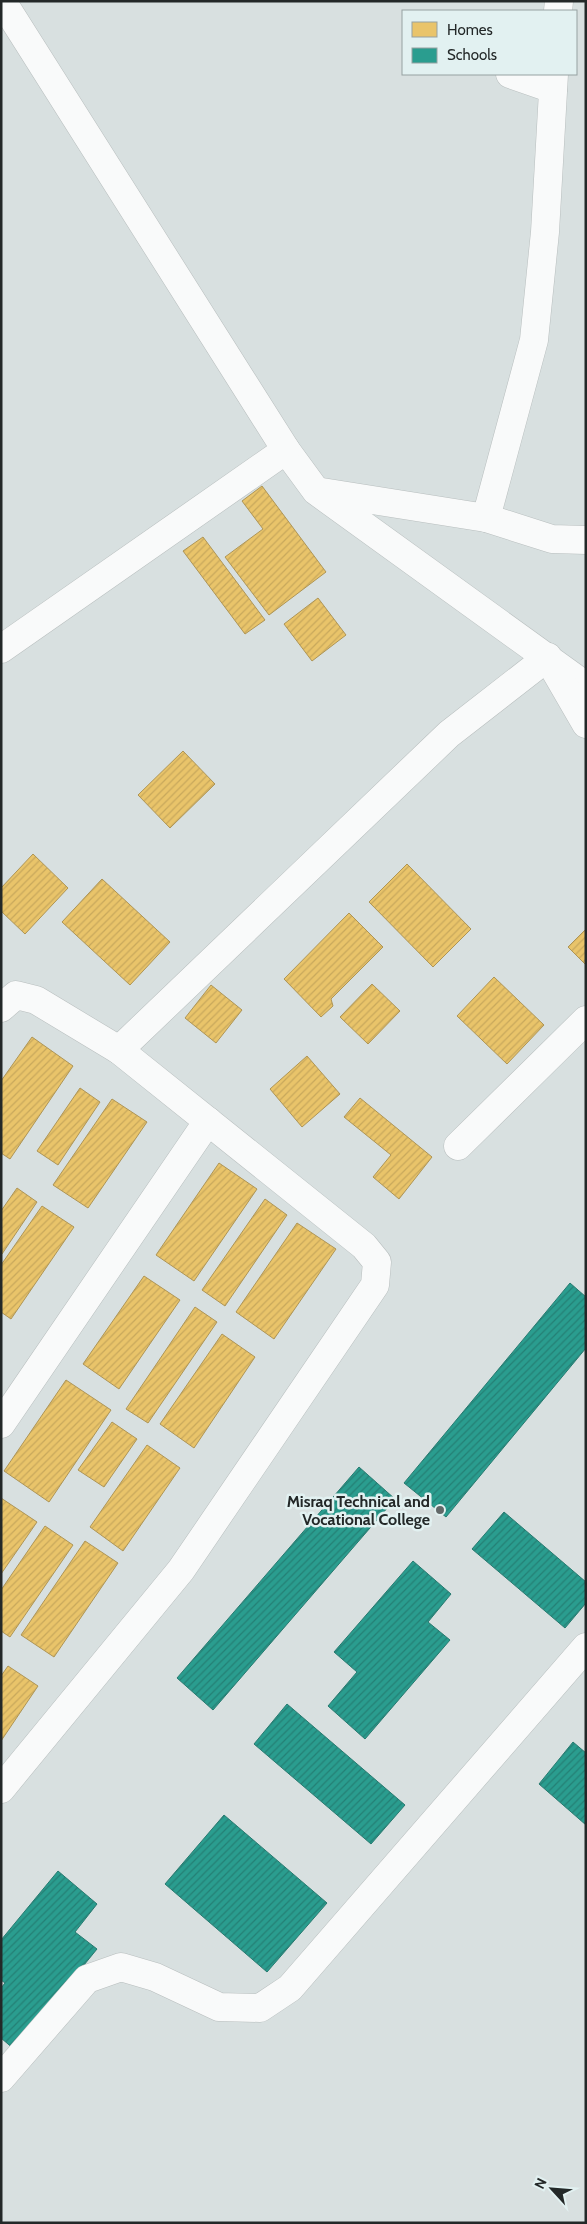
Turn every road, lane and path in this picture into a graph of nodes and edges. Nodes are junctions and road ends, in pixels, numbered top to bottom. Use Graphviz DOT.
graph roads {
  1 [pos="2,1"];
  2 [pos="515,75"];
  3 [pos="553,82"];
  4 [pos="286,450"];
  5 [pos="316,492"];
  6 [pos="486,518"];
  7 [pos="586,540"];
  8 [pos="1,649"];
  9 [pos="548,657"];
  10 [pos="586,686"];
  11 [pos="586,724"];
  12 [pos="1,1008"];
  13 [pos="586,1020"];
  14 [pos="119,1050"];
  15 [pos="208,1121"];
  16 [pos="458,1146"];
  17 [pos="1,1424"];
  18 [pos="586,1647"];
  19 [pos="1,1789"];
  20 [pos="1,2078"];
  1 -- 4 [label="street"];
  2 -- 3 [label="street"];
  3 -- 6 [label="street"];
  4 -- 5 [label="street"];
  4 -- 8 [label="street"];
  5 -- 6 [label="street"];
  5 -- 9 [label="street"];
  6 -- 7 [label="street"];
  9 -- 10 [label="street"];
  9 -- 11 [label="street"];
  9 -- 14 [label="street"];
  12 -- 14 [label="street"];
  13 -- 16 [label="street"];
  14 -- 15 [label="street"];
  15 -- 17 [label="street"];
  15 -- 19 [label="street"];
  18 -- 20 [label="street"];
}
